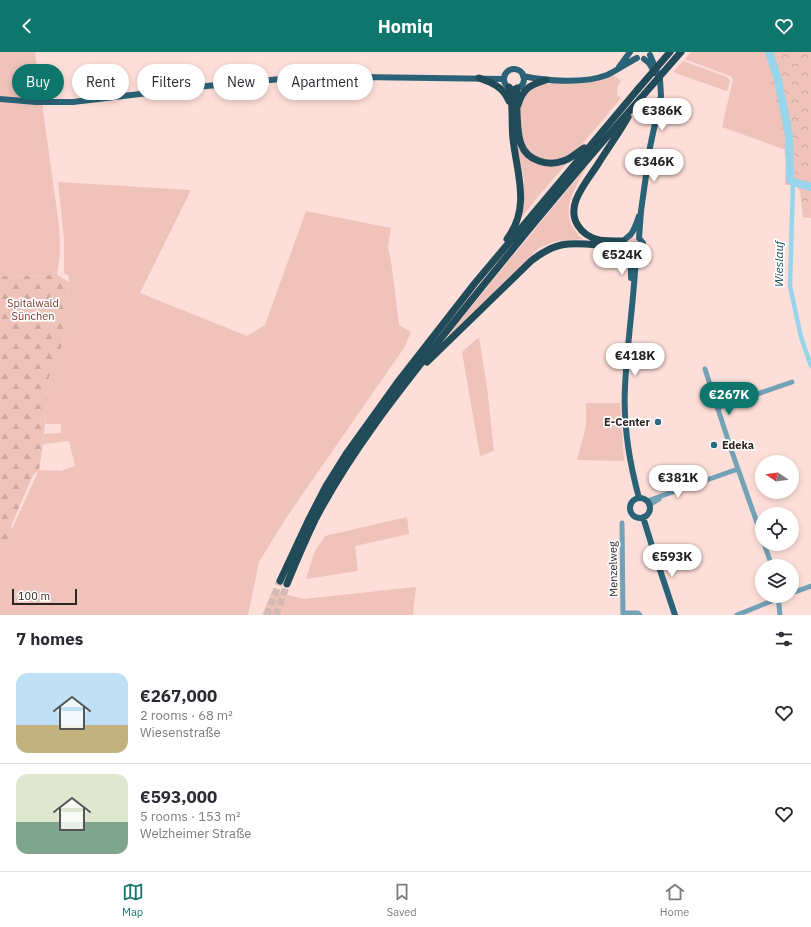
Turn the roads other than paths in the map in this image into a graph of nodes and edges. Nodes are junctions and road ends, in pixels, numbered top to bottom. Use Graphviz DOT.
graph roads {
  1 [pos="631,52"];
  2 [pos="670,52"];
  3 [pos="681,52"];
  4 [pos="651,53"];
  5 [pos="640,59"];
  6 [pos="617,70"];
  7 [pos="523,76"];
  8 [pos="479,78"];
  9 [pos="504,79"];
  10 [pos="536,79"];
  11 [pos="546,80"];
  12 [pos="660,85"];
  13 [pos="520,86"];
  14 [pos="509,87"];
  15 [pos="0,99"];
  16 [pos="514,111"];
  17 [pos="611,131"];
  18 [pos="589,145"];
  19 [pos="641,211"];
  20 [pos="630,236"];
  21 [pos="639,238"];
  22 [pos="623,241"];
  23 [pos="622,249"];
  24 [pos="628,256"];
  25 [pos="636,256"];
  26 [pos="494,260"];
  27 [pos="633,291"];
  28 [pos="705,369"];
  29 [pos="413,374"];
  30 [pos="792,382"];
  31 [pos="717,408"];
  32 [pos="738,469"];
  33 [pos="637,499"];
  34 [pos="648,503"];
  35 [pos="642,517"];
  36 [pos="755,517"];
  37 [pos="622,523"];
  38 [pos="811,586"];
  39 [pos="799,590"];
  40 [pos="766,603"];
  41 [pos="780,603"];
  42 [pos="623,614"];
  43 [pos="640,615"];
  44 [pos="676,615"];
  45 [pos="737,615"];
  46 [pos="780,615"];
  1 -- 5 [label="main road"];
  1 -- 6 [label="main road"];
  2 -- 17 [label="highway, bridge"];
  3 -- 17 [label="highway, bridge"];
  4 -- 5 [label="main road"];
  4 -- 12 [label="main road"];
  5 -- 6 [label="main road"];
  5 -- 12 [label="main road"];
  6 -- 11 [label="main road"];
  7 -- 9 [label="main road"];
  7 -- 10 [label="main road"];
  7 -- 13 [label="main road"];
  8 -- 9 [label="main road"];
  8 -- 15 [label="main road"];
  8 -- 16 [label="highway"];
  9 -- 14 [label="main road"];
  10 -- 11 [label="main road"];
  10 -- 13 [label="main road"];
  11 -- 16 [label="highway"];
  12 -- 19 [label="main road"];
  13 -- 14 [label="main road"];
  13 -- 16 [label="highway"];
  14 -- 16 [label="highway"];
  16 -- 18 [label="highway"];
  16 -- 26 [label="highway"];
  17 -- 18 [label="highway"];
  17 -- 22 [label="highway"];
  17 -- 29 [label="highway"];
  18 -- 26 [label="highway"];
  19 -- 20 [label="main road"];
  19 -- 21 [label="main road"];
  20 -- 21 [label="main road"];
  20 -- 22 [label="main road"];
  21 -- 25 [label="main road"];
  22 -- 23 [label="main road"];
  23 -- 24 [label="main road"];
  23 -- 29 [label="highway"];
  24 -- 25 [label="main road"];
  24 -- 27 [label="main road"];
  25 -- 27 [label="main road"];
  26 -- 29 [label="highway"];
  27 -- 33 [label="main road"];
  28 -- 31 [label="street"];
  30 -- 31 [label="street"];
  31 -- 32 [label="street"];
  32 -- 34 [label="street"];
  32 -- 36 [label="street"];
  33 -- 34 [label="main road"];
  33 -- 35 [label="main road"];
  34 -- 35 [label="main road"];
  35 -- 44 [label="main road"];
  37 -- 42 [label="street, Menzelweg"];
  38 -- 39 [label="street"];
  40 -- 45 [label="street"];
  41 -- 46 [label="street"];
  42 -- 43 [label="street"];
}
